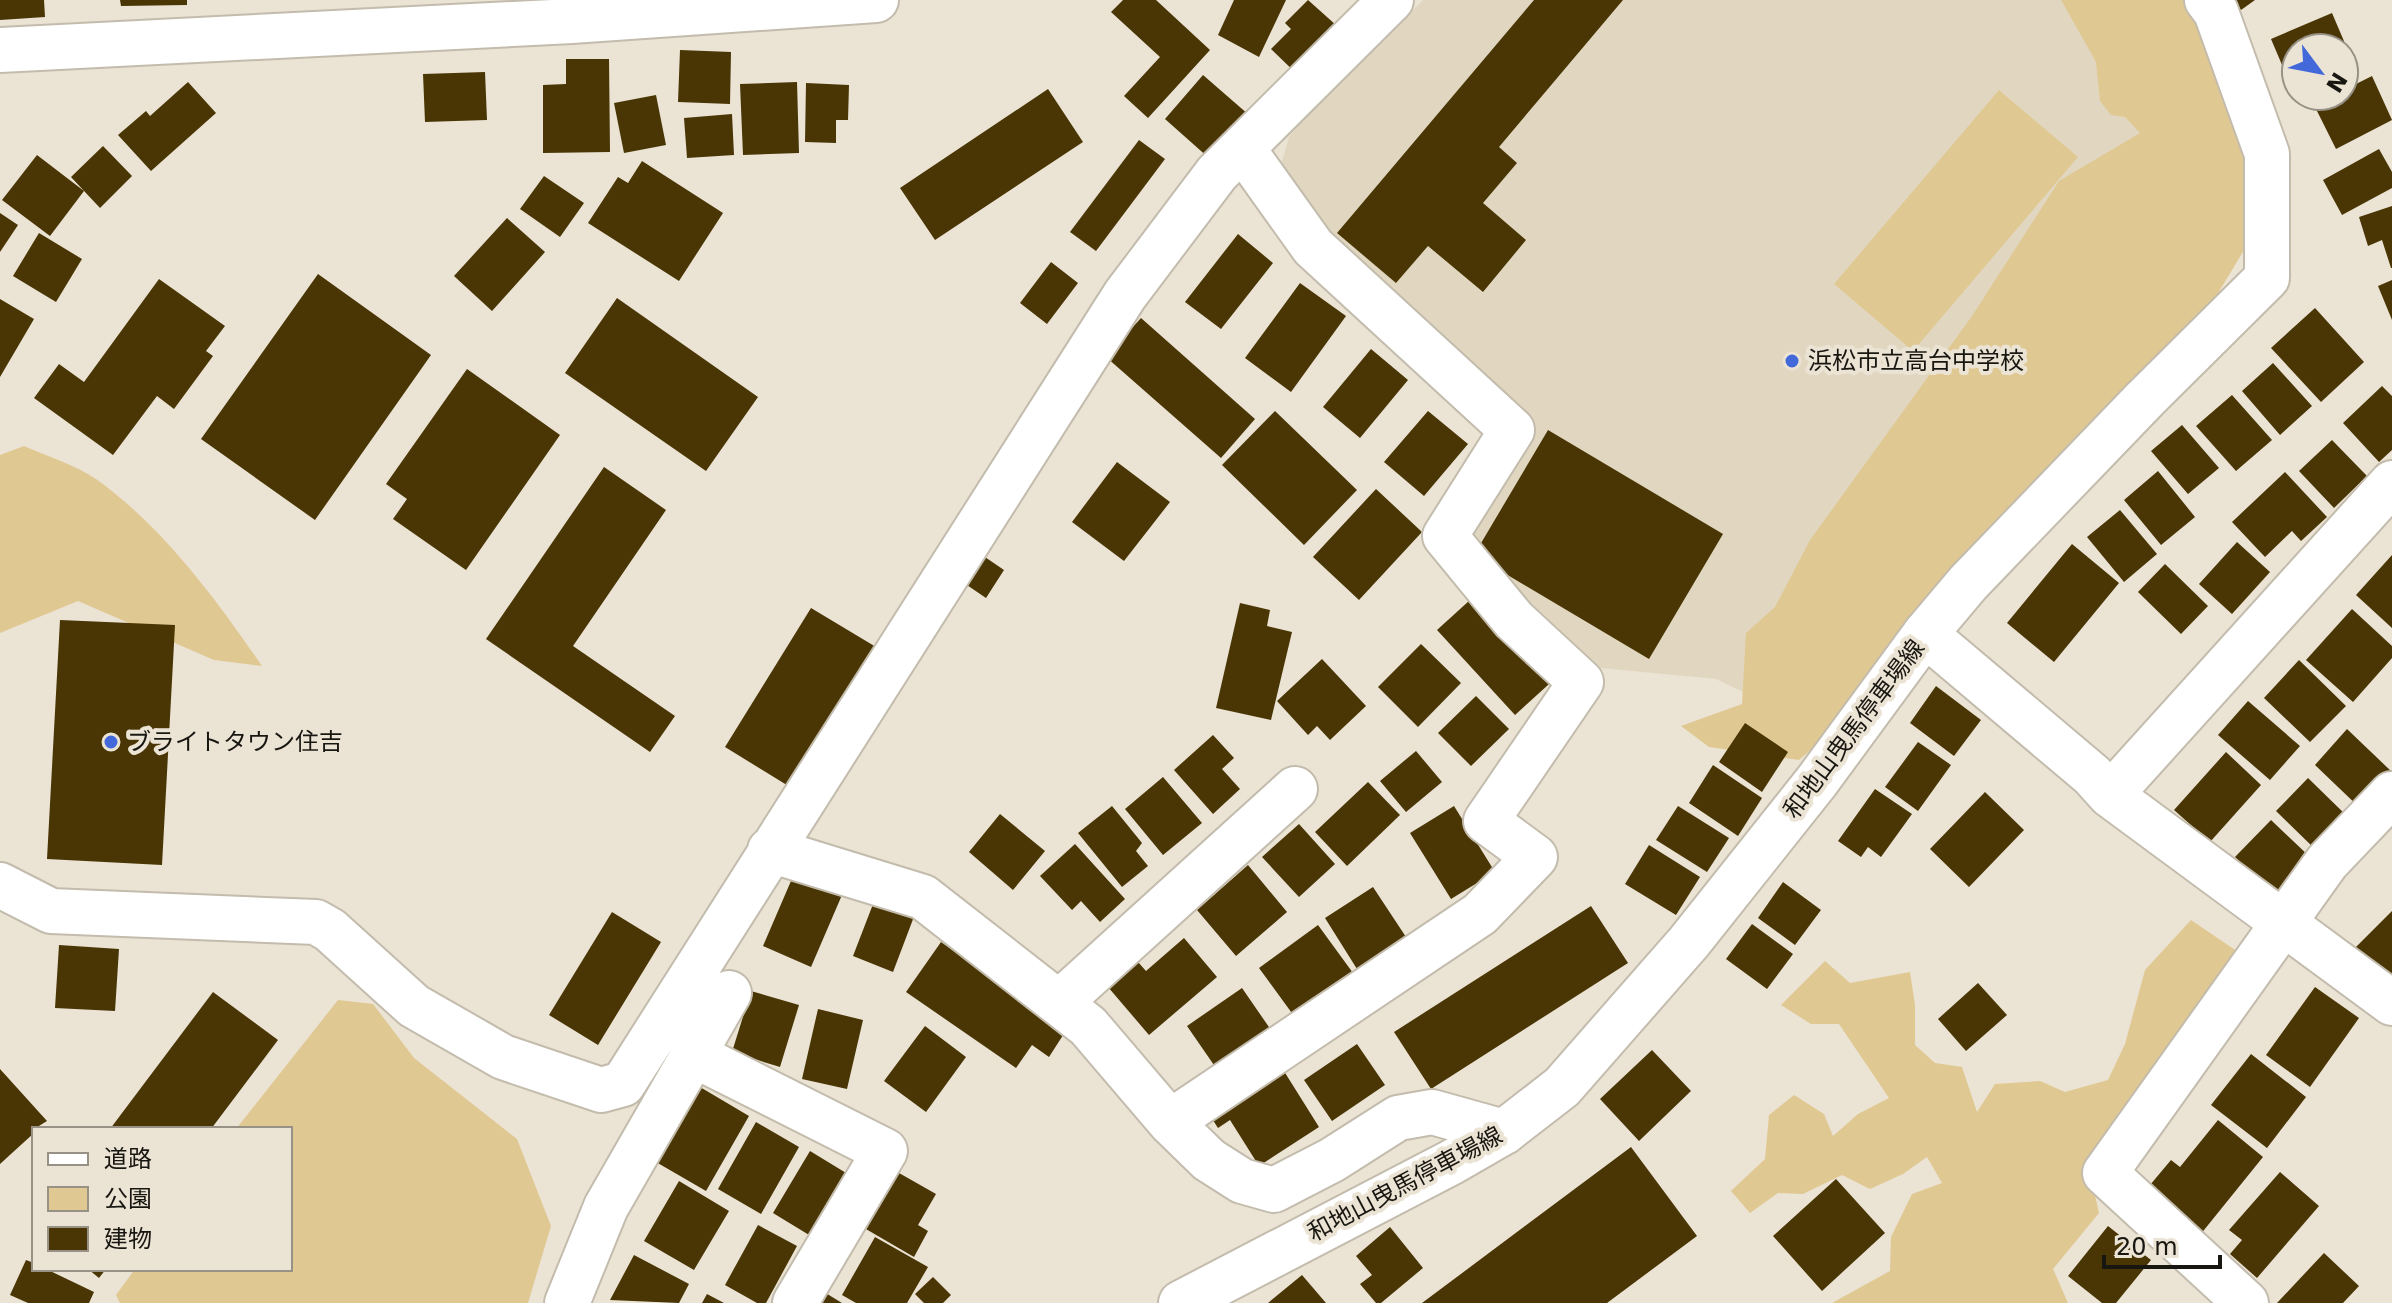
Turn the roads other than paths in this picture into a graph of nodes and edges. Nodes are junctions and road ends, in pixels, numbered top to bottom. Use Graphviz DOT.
graph roads {
  1 [pos="876,0"];
  2 [pos="1391,0"];
  3 [pos="2207,0"];
  4 [pos="0,50"];
  5 [pos="1243,149"];
  6 [pos="2392,483"];
  7 [pos="1925,634"];
  8 [pos="1295,789"];
  9 [pos="2392,794"];
  10 [pos="2110,795"];
  11 [pos="770,850"];
  12 [pos="0,885"];
  13 [pos="2282,925"];
  14 [pos="729,993"];
  15 [pos="1060,1002"];
  16 [pos="2392,1003"];
  17 [pos="692,1054"];
  18 [pos="1170,1122"];
  19 [pos="1504,1132"];
  20 [pos="1193,1300"];
  21 [pos="567,1303"];
  22 [pos="795,1303"];
  23 [pos="2246,1303"];
  1 -- 4 [label="street"];
  2 -- 5 [label="street"];
  3 -- 7 [label="street, 和地山曳馬停車場線"];
  5 -- 11 [label="street"];
  5 -- 18 [label="street"];
  6 -- 10 [label="street"];
  7 -- 10 [label="street"];
  7 -- 19 [label="street, 和地山曳馬停車場線"];
  8 -- 15 [label="street"];
  9 -- 13 [label="street"];
  10 -- 13 [label="street"];
  11 -- 12 [label="street"];
  11 -- 15 [label="street"];
  13 -- 16 [label="street"];
  13 -- 23 [label="street"];
  14 -- 17 [label="street"];
  15 -- 18 [label="street"];
  17 -- 21 [label="street"];
  17 -- 22 [label="street"];
  18 -- 19 [label="street"];
  19 -- 20 [label="street, 和地山曳馬停車場線"];
}
